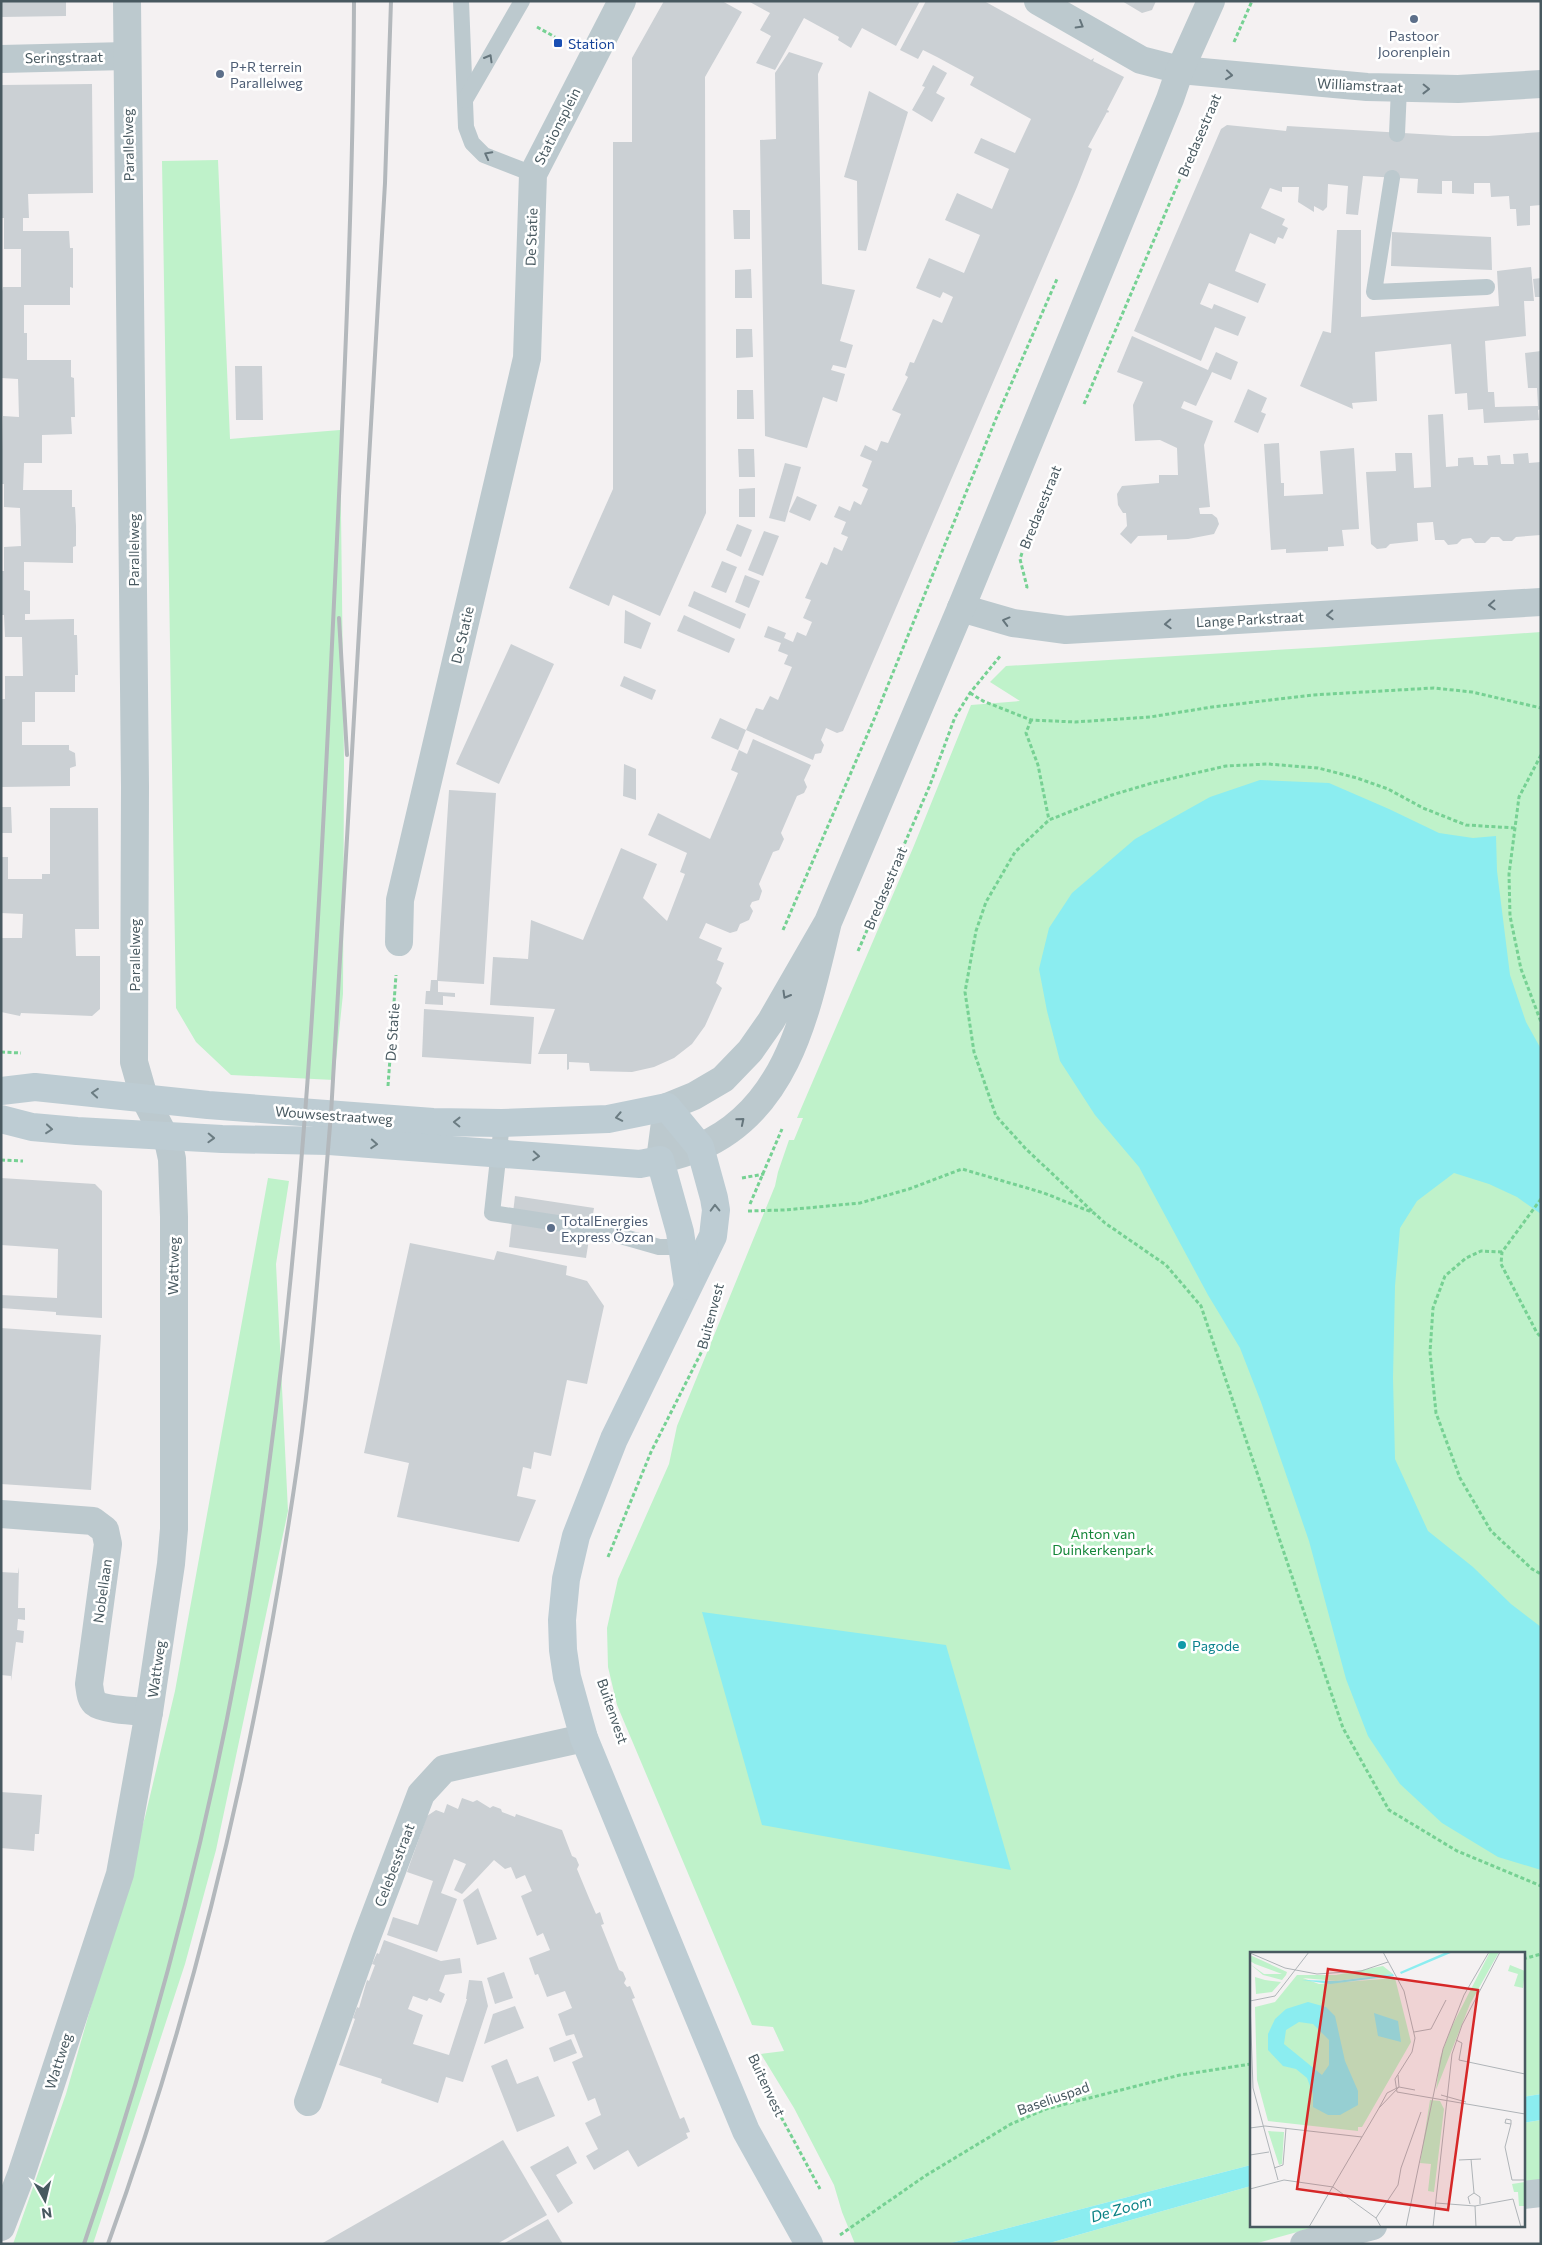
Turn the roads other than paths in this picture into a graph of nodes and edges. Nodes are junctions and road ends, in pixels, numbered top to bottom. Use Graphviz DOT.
graph roads {
  1 [pos="127,1"];
  2 [pos="522,1"];
  3 [pos="622,1"];
  4 [pos="1038,1"];
  5 [pos="1211,1"];
  6 [pos="463,5"];
  7 [pos="127,56"];
  8 [pos="1,59"];
  9 [pos="1180,70"];
  10 [pos="1541,84"];
  11 [pos="1399,88"];
  12 [pos="464,100"];
  13 [pos="1397,134"];
  14 [pos="533,174"];
  15 [pos="1392,178"];
  16 [pos="1488,286"];
  17 [pos="1541,602"];
  18 [pos="962,608"];
  19 [pos="828,922"];
  20 [pos="399,942"];
  21 [pos="1,1091"];
  22 [pos="144,1097"];
  23 [pos="667,1107"];
  24 [pos="1,1120"];
  25 [pos="502,1123"];
  26 [pos="164,1136"];
  27 [pos="700,1147"];
  28 [pos="499,1153"];
  29 [pos="660,1160"];
  30 [pos="696,1247"];
  31 [pos="1,1514"];
  32 [pos="149,1712"];
  33 [pos="584,1738"];
  34 [pos="308,2102"];
  35 [pos="1541,2193"];
  36 [pos="1524,2195"];
  37 [pos="1,2227"];
  38 [pos="1365,2228"];
  39 [pos="821,2242"];
  40 [pos="1304,2244"];
  1 -- 7 [label="street, Parallelweg"];
  12 -- 2 [label="lane, one-way"];
  3 -- 14 [label="street, Stationsplein"];
  4 -- 9 [label="street, Williamstraat, one-way"];
  5 -- 9 [label="street"];
  6 -- 12 [label="lane, Stationsplein"];
  7 -- 8 [label="street, Seringstraat"];
  7 -- 22 [label="street, Parallelweg"];
  9 -- 11 [label="street, Williamstraat, one-way"];
  9 -- 18 [label="street"];
  11 -- 10 [label="street, Williamstraat, one-way"];
  11 -- 13 [label="lane"];
  14 -- 12 [label="lane, Stationsplein, one-way"];
  14 -- 20 [label="street, De Statie"];
  15 -- 16 [label="lane"];
  17 -- 18 [label="street, Lange Parkstraat, one-way"];
  18 -- 19 [label="street"];
  19 -- 23 [label="street, one-way"];
  27 -- 19 [label="street, one-way"];
  22 -- 21 [label="main road, Wouwsestraatweg, one-way"];
  25 -- 22 [label="main road, Wouwsestraatweg, one-way"];
  22 -- 26 [label="street, Wattweg"];
  23 -- 25 [label="main road, Wouwsestraatweg, one-way"];
  23 -- 27 [label="main road, Buitenvest"];
  23 -- 29 [label="street"];
  24 -- 26 [label="main road, Wouwsestraatweg, one-way"];
  25 -- 28 [label="lane"];
  26 -- 28 [label="main road, Wouwsestraatweg, one-way"];
  26 -- 32 [label="street, Wattweg"];
  27 -- 29 [label="street"];
  30 -- 27 [label="main road, Buitenvest, one-way"];
  28 -- 29 [label="main road, Wouwsestraatweg, one-way"];
  28 -- 30 [label="lane"];
  29 -- 30 [label="main road"];
  30 -- 33 [label="main road, Buitenvest"];
  31 -- 32 [label="street, Nobellaan"];
  32 -- 37 [label="street, Wattweg"];
  33 -- 34 [label="street, Celebesstraat"];
  33 -- 39 [label="main road, Buitenvest"];
  35 -- 36 [label="street"];
  38 -- 40 [label="street"];
}
